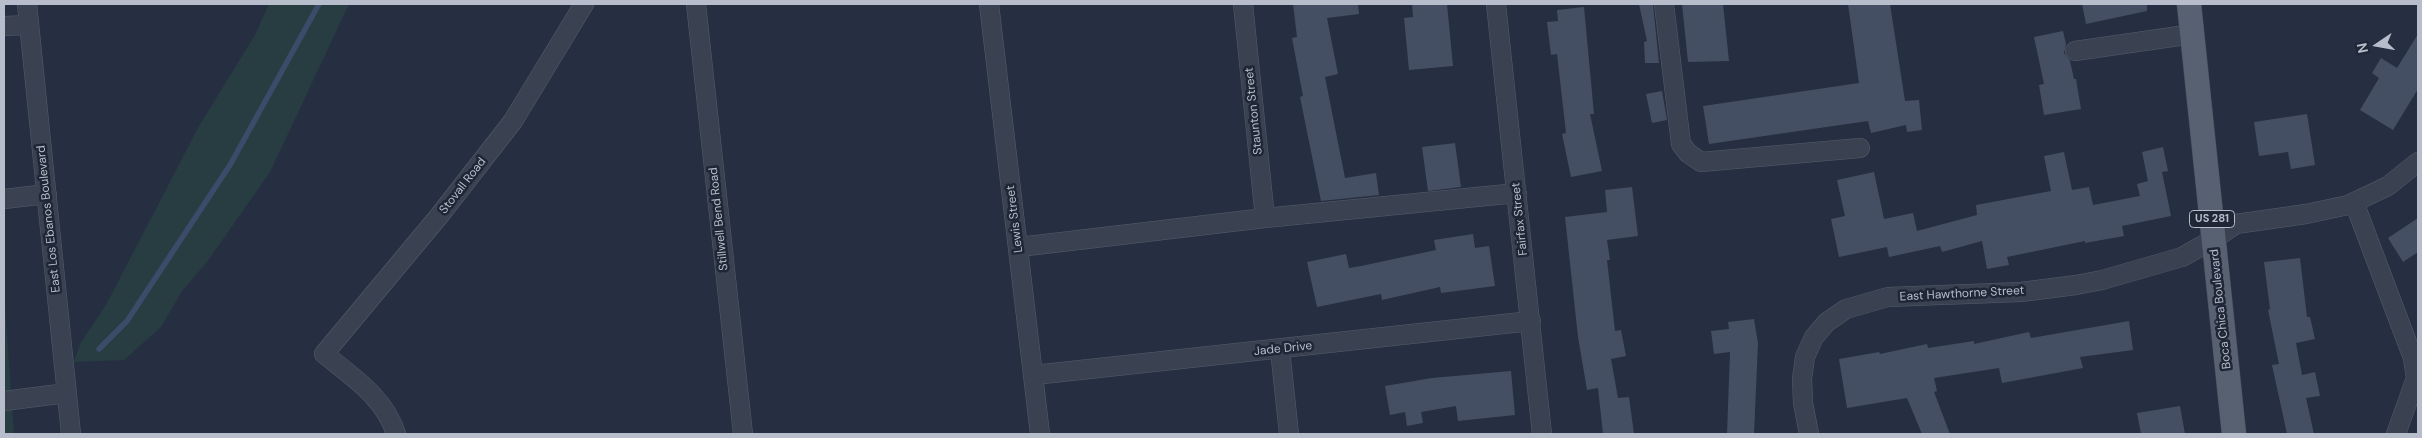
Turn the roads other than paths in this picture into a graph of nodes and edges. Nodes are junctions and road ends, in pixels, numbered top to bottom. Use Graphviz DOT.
graph roads {
  1 [pos="27,4"];
  2 [pos="584,4"];
  3 [pos="696,4"];
  4 [pos="989,4"];
  5 [pos="1243,4"];
  6 [pos="1496,4"];
  7 [pos="1664,4"];
  8 [pos="2190,4"];
  9 [pos="29,25"];
  10 [pos="4,26"];
  11 [pos="2193,34"];
  12 [pos="2075,50"];
  13 [pos="1860,148"];
  14 [pos="2418,162"];
  15 [pos="1517,193"];
  16 [pos="47,194"];
  17 [pos="4,199"];
  18 [pos="2354,202"];
  19 [pos="1265,218"];
  20 [pos="2214,239"];
  21 [pos="1019,247"];
  22 [pos="1531,321"];
  23 [pos="1280,350"];
  24 [pos="2416,365"];
  25 [pos="1034,375"];
  26 [pos="67,393"];
  27 [pos="4,401"];
  28 [pos="71,434"];
  29 [pos="396,434"];
  30 [pos="743,434"];
  31 [pos="1040,434"];
  32 [pos="1289,434"];
  33 [pos="1542,434"];
  34 [pos="1809,434"];
  35 [pos="2234,434"];
  36 [pos="2396,434"];
  1 -- 9 [label="street, East Los Ebanos Boulevard"];
  2 -- 29 [label="street, Stovall Road"];
  3 -- 30 [label="street, Stillwell Bend Road"];
  4 -- 21 [label="street, Lewis Street"];
  5 -- 19 [label="street, Staunton Street"];
  6 -- 15 [label="street, Fairfax Street"];
  7 -- 13 [label="street"];
  8 -- 11 [label="main road, Boca Chica Boulevard / US 281"];
  9 -- 10 [label="street"];
  9 -- 16 [label="street, East Los Ebanos Boulevard"];
  11 -- 12 [label="street"];
  11 -- 20 [label="main road, Boca Chica Boulevard / US 281"];
  14 -- 18 [label="street, East Hawthorne Street"];
  15 -- 19 [label="street"];
  15 -- 22 [label="street, Fairfax Street"];
  16 -- 17 [label="street"];
  16 -- 26 [label="street, East Los Ebanos Boulevard"];
  18 -- 20 [label="street, East Hawthorne Street"];
  18 -- 24 [label="street"];
  19 -- 21 [label="street"];
  20 -- 34 [label="street, East Hawthorne Street"];
  20 -- 35 [label="main road, Boca Chica Boulevard / US 281"];
  21 -- 25 [label="street, Lewis Street"];
  22 -- 23 [label="street, Jade Drive"];
  22 -- 33 [label="street, Fairfax Street"];
  23 -- 25 [label="street, Jade Drive"];
  23 -- 32 [label="street"];
  24 -- 36 [label="street"];
  25 -- 31 [label="street, Lewis Street"];
  26 -- 27 [label="street"];
  26 -- 28 [label="street, East Los Ebanos Boulevard"];
}
